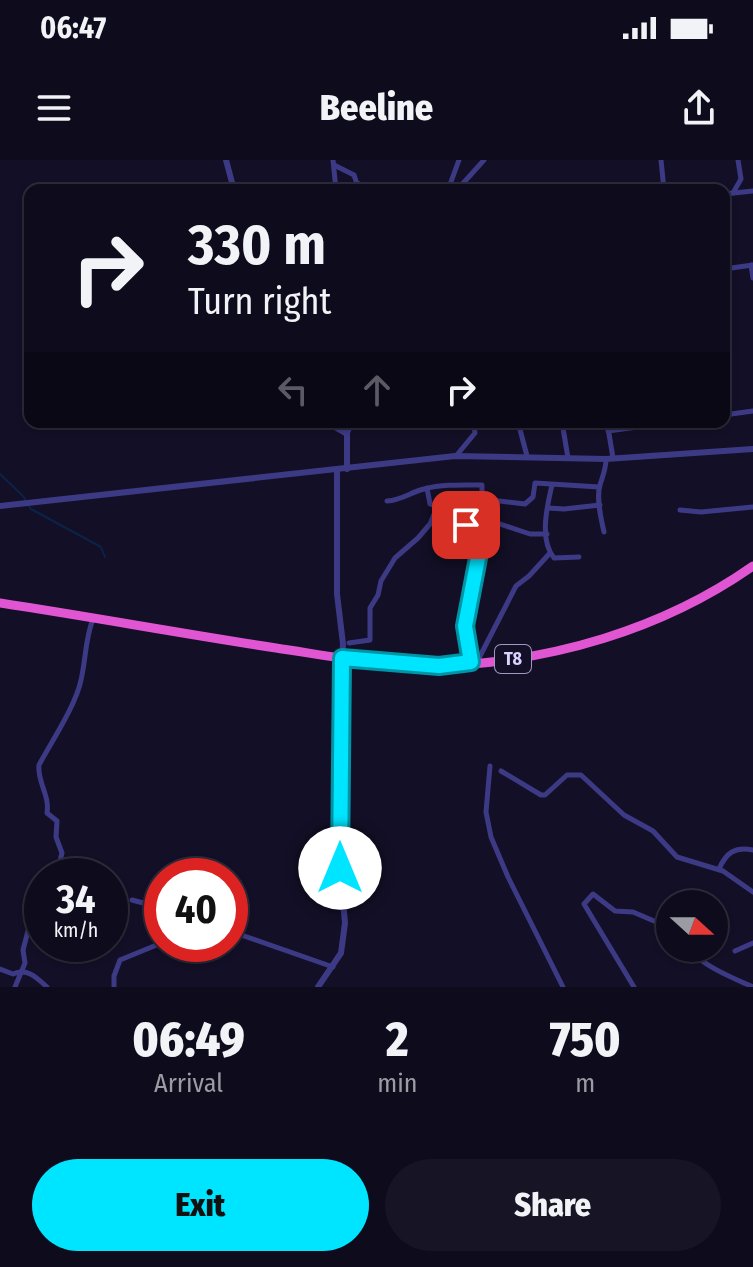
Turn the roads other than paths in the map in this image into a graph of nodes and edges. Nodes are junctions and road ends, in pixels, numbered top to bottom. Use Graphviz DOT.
graph roads {
  1 [pos="226,160"];
  2 [pos="459,160"];
  3 [pos="484,160"];
  4 [pos="661,160"];
  5 [pos="738,160"];
  6 [pos="334,162"];
  7 [pos="232,184"];
  8 [pos="336,184"];
  9 [pos="357,184"];
  10 [pos="450,184"];
  11 [pos="462,184"];
  12 [pos="663,184"];
  13 [pos="753,191"];
  14 [pos="730,193"];
  15 [pos="733,193"];
  16 [pos="752,265"];
  17 [pos="730,268"];
  18 [pos="753,278"];
  19 [pos="753,411"];
  20 [pos="730,414"];
  21 [pos="336,428"];
  22 [pos="350,428"];
  23 [pos="473,428"];
  24 [pos="520,428"];
  25 [pos="563,428"];
  26 [pos="608,428"];
  27 [pos="630,428"];
  28 [pos="608,431"];
  29 [pos="347,434"];
  30 [pos="753,449"];
  31 [pos="455,456"];
  32 [pos="527,456"];
  33 [pos="568,458"];
  34 [pos="610,458"];
  35 [pos="337,469"];
  36 [pos="347,469"];
  37 [pos="552,485"];
  38 [pos="599,487"];
  39 [pos="427,488"];
  40 [pos="481,499"];
  41 [pos="387,501"];
  42 [pos="600,505"];
  43 [pos="0,506"];
  44 [pos="753,507"];
  45 [pos="442,508"];
  46 [pos="548,508"];
  47 [pos="680,510"];
  48 [pos="463,513"];
  49 [pos="482,520"];
  50 [pos="604,532"];
  51 [pos="547,534"];
  52 [pos="550,553"];
  53 [pos="579,557"];
  54 [pos="753,566"];
  55 [pos="2,606"];
  56 [pos="93,619"];
  57 [pos="349,643"];
  58 [pos="342,658"];
  59 [pos="474,662"];
  60 [pos="490,766"];
  61 [pos="501,771"];
  62 [pos="753,850"];
  63 [pos="61,858"];
  64 [pos="719,869"];
  65 [pos="753,892"];
  66 [pos="132,900"];
  67 [pos="144,903"];
  68 [pos="656,921"];
  69 [pos="248,937"];
  70 [pos="753,943"];
  71 [pos="144,950"];
  72 [pos="735,951"];
  73 [pos="25,962"];
  74 [pos="702,962"];
  75 [pos="333,967"];
  76 [pos="0,969"];
  77 [pos="21,971"];
  78 [pos="15,987"];
  79 [pos="47,987"];
  80 [pos="114,987"];
  81 [pos="318,987"];
  82 [pos="563,987"];
  83 [pos="634,987"];
  84 [pos="753,987"];
  1 -- 7 [label="street"];
  2 -- 10 [label="street"];
  3 -- 11 [label="street"];
  4 -- 12 [label="street"];
  5 -- 15 [label="street"];
  6 -- 8 [label="street"];
  6 -- 9 [label="street"];
  13 -- 15 [label="street"];
  14 -- 15 [label="street"];
  16 -- 17 [label="street"];
  16 -- 18 [label="street"];
  19 -- 20 [label="street"];
  21 -- 29 [label="street"];
  22 -- 29 [label="street"];
  23 -- 31 [label="street"];
  24 -- 32 [label="street"];
  25 -- 33 [label="street"];
  26 -- 28 [label="street"];
  27 -- 28 [label="street"];
  28 -- 34 [label="street"];
  29 -- 36 [label="street"];
  30 -- 34 [label="street"];
  31 -- 32 [label="street"];
  31 -- 36 [label="street"];
  32 -- 33 [label="street"];
  33 -- 34 [label="street"];
  34 -- 38 [label="street"];
  35 -- 36 [label="street"];
  35 -- 43 [label="street"];
  35 -- 58 [label="street"];
  37 -- 38 [label="street"];
  37 -- 40 [label="street"];
  37 -- 46 [label="street"];
  38 -- 42 [label="street"];
  39 -- 40 [label="street"];
  39 -- 41 [label="street"];
  39 -- 45 [label="street"];
  40 -- 49 [label="street"];
  42 -- 46 [label="street"];
  42 -- 50 [label="street"];
  44 -- 47 [label="street"];
  45 -- 48 [label="street"];
  45 -- 57 [label="street"];
  46 -- 51 [label="street"];
  48 -- 49 [label="street"];
  48 -- 59 [label="street"];
  49 -- 51 [label="street"];
  51 -- 52 [label="street"];
  52 -- 53 [label="street"];
  52 -- 59 [label="street"];
  54 -- 59 [label="highway, T8"];
  55 -- 56 [label="highway, T8"];
  56 -- 58 [label="highway, T8"];
  56 -- 63 [label="street"];
  58 -- 59 [label="highway, T8"];
  58 -- 75 [label="street"];
  60 -- 82 [label="street"];
  61 -- 64 [label="street"];
  62 -- 64 [label="street"];
  64 -- 65 [label="street"];
  66 -- 67 [label="street"];
  68 -- 83 [label="street"];
  69 -- 75 [label="street"];
  70 -- 72 [label="street"];
  71 -- 80 [label="street"];
  73 -- 77 [label="street"];
  74 -- 84 [label="street"];
  75 -- 81 [label="street"];
  76 -- 77 [label="street"];
  77 -- 78 [label="street"];
  77 -- 79 [label="street"];
}
